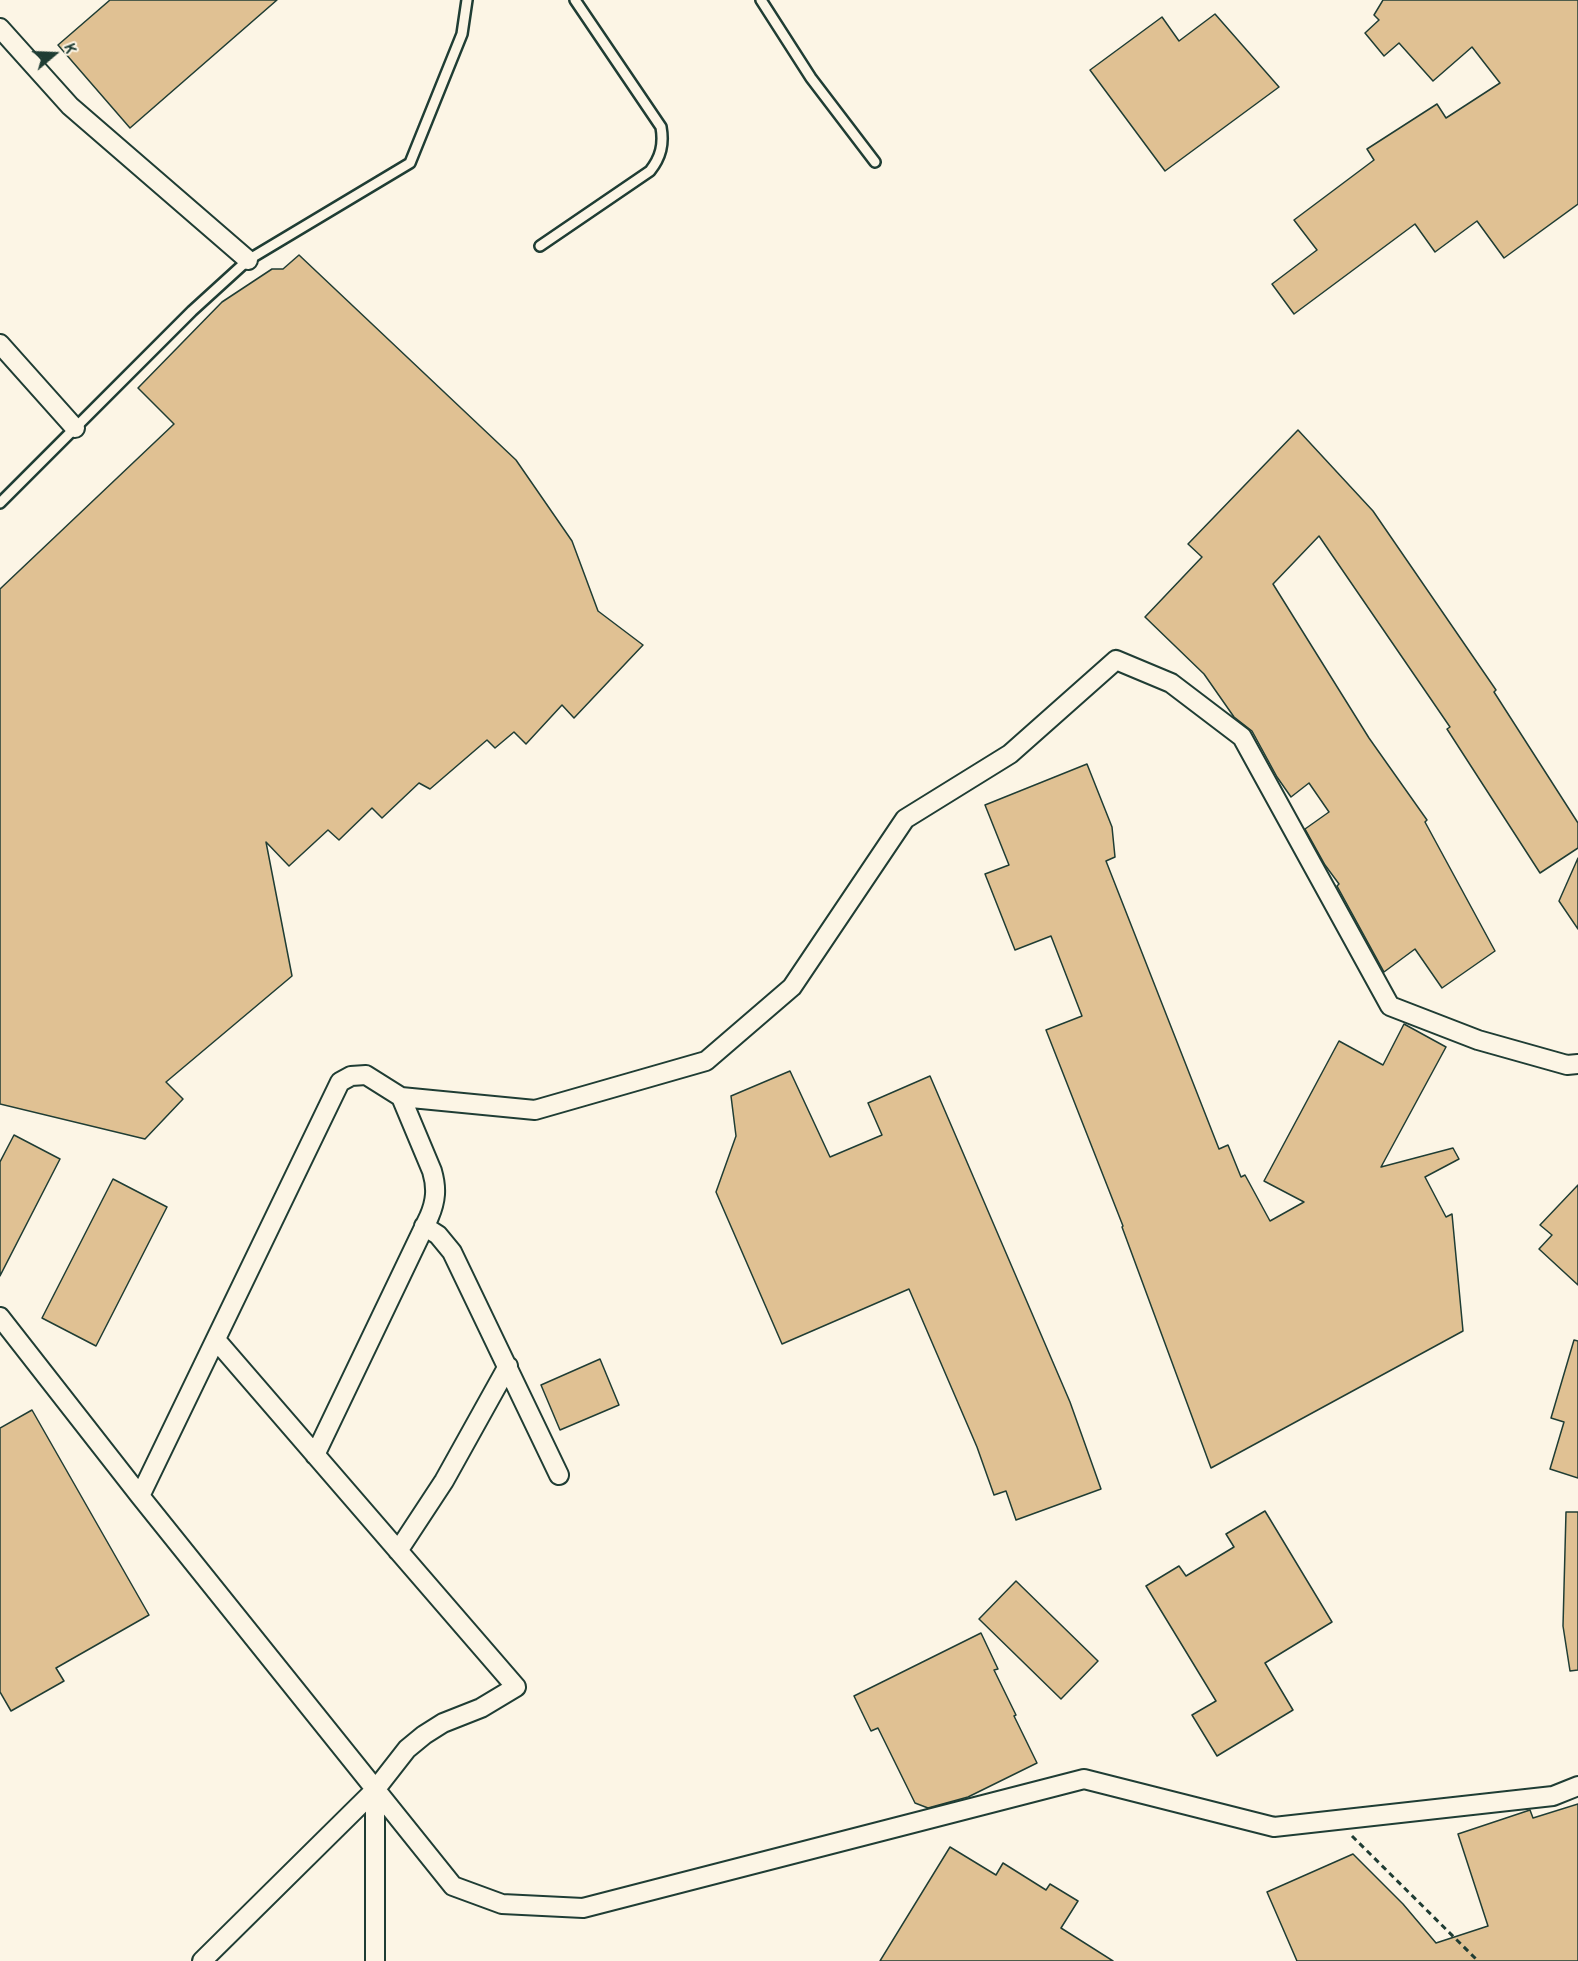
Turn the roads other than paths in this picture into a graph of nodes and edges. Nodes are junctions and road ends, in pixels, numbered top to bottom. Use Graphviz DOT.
graph roads {
  1 [pos="467,0"];
  2 [pos="575,0"];
  3 [pos="761,0"];
  4 [pos="0,28"];
  5 [pos="875,162"];
  6 [pos="540,246"];
  7 [pos="249,260"];
  8 [pos="0,344"];
  9 [pos="75,428"];
  10 [pos="0,503"];
  11 [pos="1578,1064"];
  12 [pos="401,1097"];
  13 [pos="424,1226"];
  14 [pos="0,1317"];
  15 [pos="216,1340"];
  16 [pos="508,1366"];
  17 [pos="315,1455"];
  18 [pos="559,1475"];
  19 [pos="140,1496"];
  20 [pos="398,1551"];
  21 [pos="1578,1786"];
  22 [pos="375,1790"];
  23 [pos="202,1961"];
  24 [pos="375,1961"];
  1 -- 7 [label="lane"];
  2 -- 6 [label="lane"];
  3 -- 5 [label="lane"];
  4 -- 7 [label="street"];
  7 -- 9 [label="lane"];
  8 -- 9 [label="street"];
  9 -- 10 [label="lane"];
  11 -- 12 [label="street"];
  12 -- 13 [label="street"];
  12 -- 15 [label="street"];
  13 -- 16 [label="street"];
  13 -- 17 [label="street"];
  14 -- 19 [label="street"];
  15 -- 17 [label="street"];
  15 -- 19 [label="street"];
  16 -- 18 [label="street"];
  16 -- 20 [label="street"];
  17 -- 20 [label="street"];
  19 -- 22 [label="street"];
  20 -- 22 [label="street"];
  21 -- 22 [label="street"];
  22 -- 23 [label="street"];
  22 -- 24 [label="street"];
}
